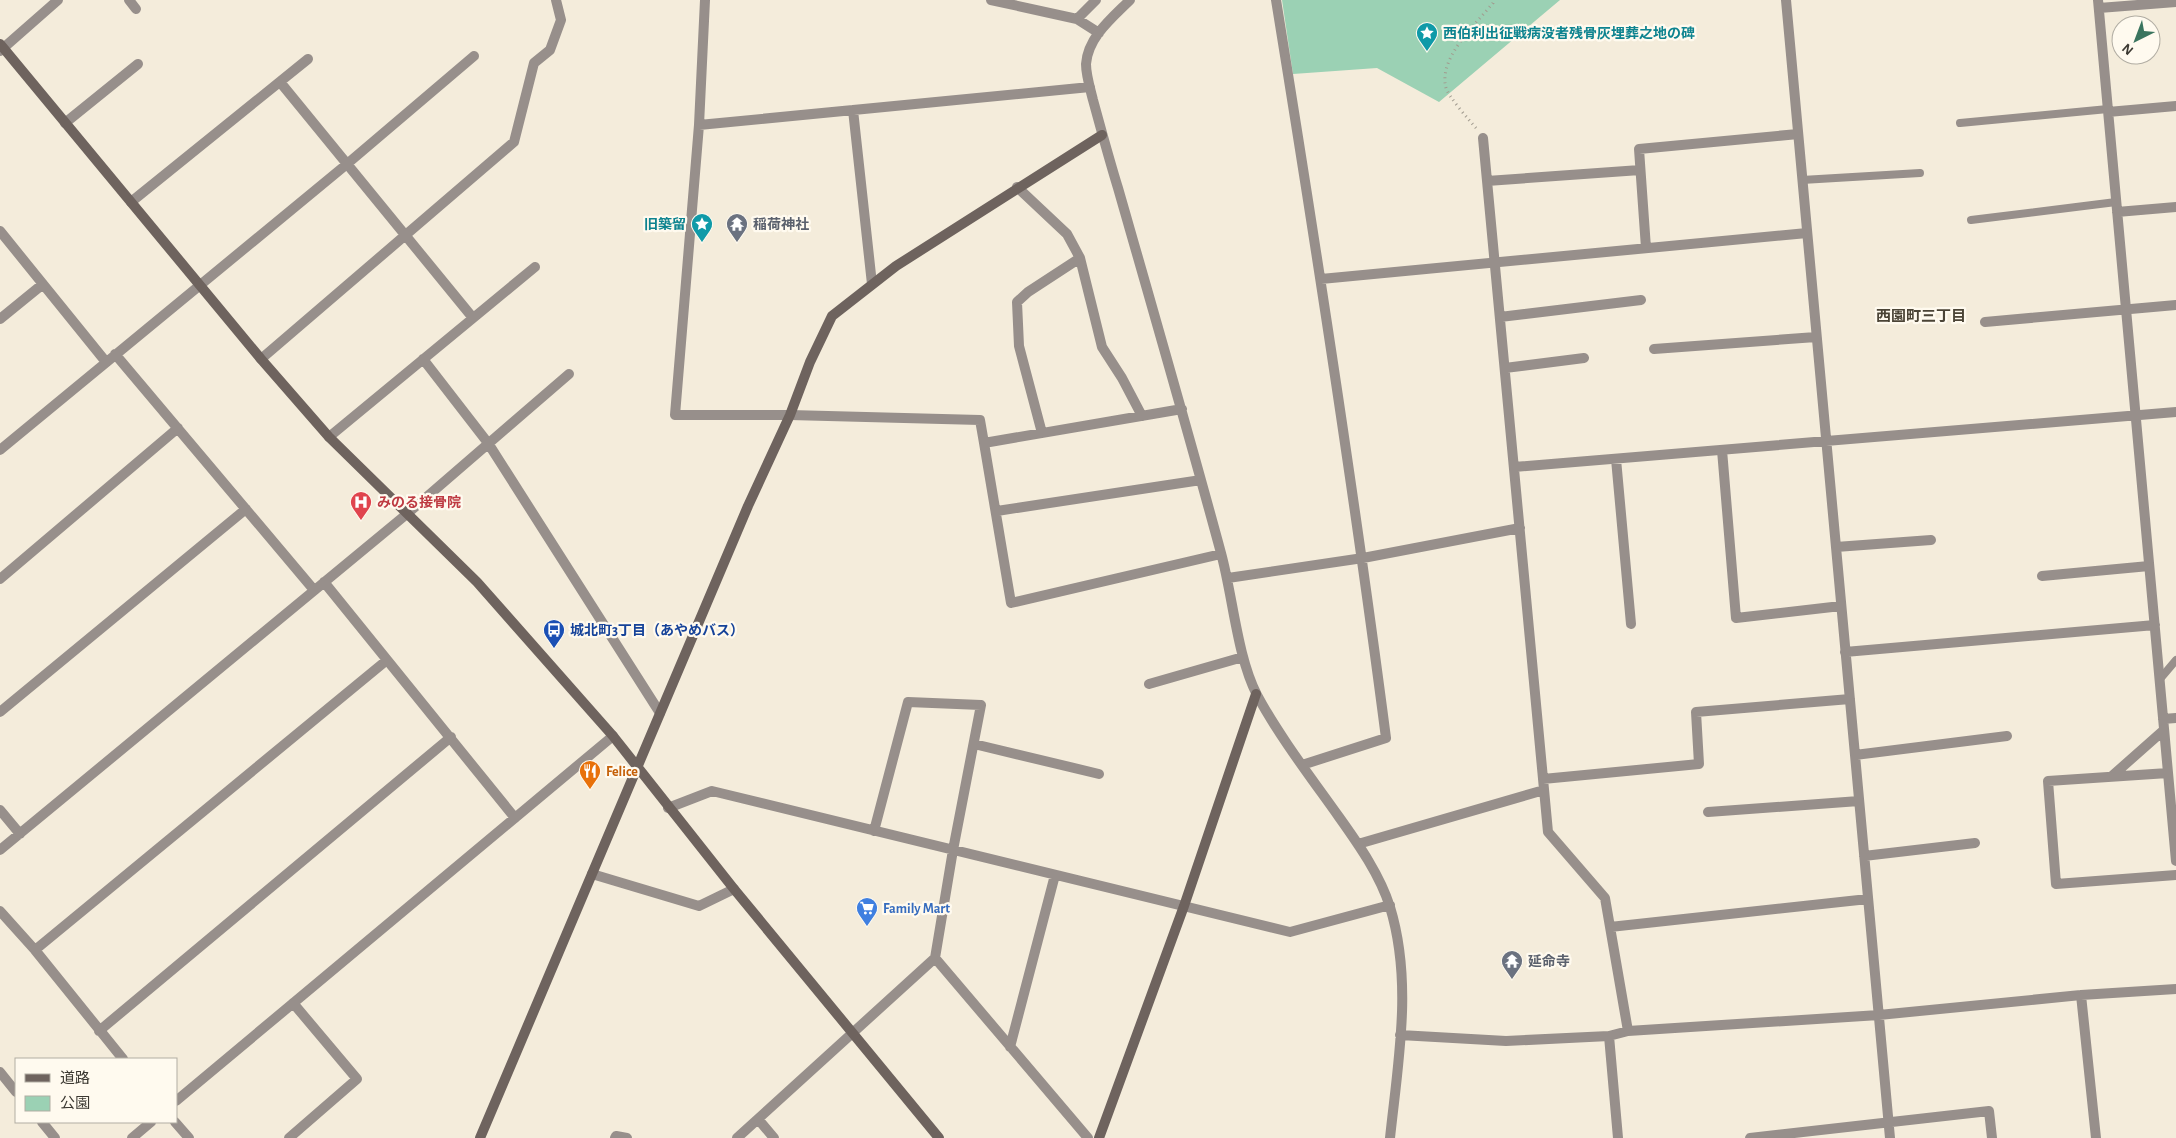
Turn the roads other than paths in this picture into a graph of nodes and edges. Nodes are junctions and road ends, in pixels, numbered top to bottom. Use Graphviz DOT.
graph roads {
  1 [pos="58,0"];
  2 [pos="129,0"];
  3 [pos="556,0"];
  4 [pos="705,0"];
  5 [pos="991,0"];
  6 [pos="1096,0"];
  7 [pos="1130,0"];
  8 [pos="1276,0"];
  9 [pos="1786,0"];
  10 [pos="1004,1"];
  11 [pos="2176,2"];
  12 [pos="2098,4"];
  13 [pos="136,9"];
  14 [pos="1077,18"];
  15 [pos="1099,32"];
  16 [pos="1,48"];
  17 [pos="474,56"];
  18 [pos="308,59"];
  19 [pos="138,64"];
  20 [pos="280,82"];
  21 [pos="1090,87"];
  22 [pos="2176,106"];
  23 [pos="853,110"];
  24 [pos="2108,110"];
  25 [pos="65,123"];
  26 [pos="1960,123"];
  27 [pos="699,125"];
  28 [pos="1798,134"];
  29 [pos="1102,135"];
  30 [pos="1483,138"];
  31 [pos="347,164"];
  32 [pos="1640,170"];
  33 [pos="1920,173"];
  34 [pos="1802,180"];
  35 [pos="1487,182"];
  36 [pos="1017,187"];
  37 [pos="131,202"];
  38 [pos="2117,207"];
  39 [pos="2176,207"];
  40 [pos="1971,220"];
  41 [pos="0,231"];
  42 [pos="1807,233"];
  43 [pos="405,235"];
  44 [pos="1646,248"];
  45 [pos="1080,258"];
  46 [pos="1495,263"];
  47 [pos="535,267"];
  48 [pos="1321,279"];
  49 [pos="43,284"];
  50 [pos="200,284"];
  51 [pos="872,284"];
  52 [pos="1641,300"];
  53 [pos="2176,305"];
  54 [pos="2126,308"];
  55 [pos="1500,316"];
  56 [pos="473,318"];
  57 [pos="0,319"];
  58 [pos="1986,322"];
  59 [pos="1816,337"];
  60 [pos="1654,349"];
  61 [pos="115,354"];
  62 [pos="1584,358"];
  63 [pos="261,359"];
  64 [pos="423,359"];
  65 [pos="106,362"];
  66 [pos="1505,368"];
  67 [pos="569,374"];
  68 [pos="1182,409"];
  69 [pos="2176,412"];
  70 [pos="790,414"];
  71 [pos="2136,415"];
  72 [pos="1142,416"];
  73 [pos="178,428"];
  74 [pos="1042,433"];
  75 [pos="329,437"];
  76 [pos="1826,441"];
  77 [pos="488,443"];
  78 [pos="984,443"];
  79 [pos="0,450"];
  80 [pos="1722,450"];
  81 [pos="1616,459"];
  82 [pos="1514,467"];
  83 [pos="1201,480"];
  84 [pos="246,509"];
  85 [pos="997,511"];
  86 [pos="408,513"];
  87 [pos="1520,528"];
  88 [pos="1931,540"];
  89 [pos="1836,547"];
  90 [pos="1221,554"];
  91 [pos="1363,558"];
  92 [pos="2149,566"];
  93 [pos="2042,576"];
  94 [pos="1228,578"];
  95 [pos="0,579"];
  96 [pos="324,582"];
  97 [pos="314,590"];
  98 [pos="1841,606"];
  99 [pos="1631,624"];
  100 [pos="2155,625"];
  101 [pos="1845,652"];
  102 [pos="1244,657"];
  103 [pos="387,660"];
  104 [pos="2176,660"];
  105 [pos="2160,679"];
  106 [pos="1149,684"];
  107 [pos="1256,694"];
  108 [pos="1850,699"];
  109 [pos="0,712"];
  110 [pos="660,713"];
  111 [pos="2176,718"];
  112 [pos="2163,719"];
  113 [pos="2164,730"];
  114 [pos="613,736"];
  115 [pos="2007,736"];
  116 [pos="451,738"];
  117 [pos="974,744"];
  118 [pos="1855,755"];
  119 [pos="637,765"];
  120 [pos="1302,765"];
  121 [pos="2168,773"];
  122 [pos="1099,774"];
  123 [pos="2112,776"];
  124 [pos="1543,779"];
  125 [pos="1544,790"];
  126 [pos="1859,801"];
  127 [pos="668,808"];
  128 [pos="0,810"];
  129 [pos="1708,812"];
  130 [pos="515,818"];
  131 [pos="2174,823"];
  132 [pos="874,831"];
  133 [pos="20,834"];
  134 [pos="1975,843"];
  135 [pos="1358,844"];
  136 [pos="0,850"];
  137 [pos="953,850"];
  138 [pos="1864,856"];
  139 [pos="2176,861"];
  140 [pos="592,874"];
  141 [pos="1055,875"];
  142 [pos="2176,875"];
  143 [pos="734,889"];
  144 [pos="1868,899"];
  145 [pos="1390,905"];
  146 [pos="1184,906"];
  147 [pos="0,911"];
  148 [pos="1610,927"];
  149 [pos="35,950"];
  150 [pos="935,958"];
  151 [pos="2176,989"];
  152 [pos="2081,995"];
  153 [pos="293,1003"];
  154 [pos="1879,1015"];
  155 [pos="99,1031"];
  156 [pos="1628,1031"];
  157 [pos="852,1032"];
  158 [pos="1400,1034"];
  159 [pos="1609,1036"];
  160 [pos="1010,1046"];
  161 [pos="122,1058"];
  162 [pos="0,1072"];
  163 [pos="15,1091"];
  164 [pos="178,1099"];
  165 [pos="758,1119"];
  166 [pos="43,1123"];
  167 [pos="150,1123"];
  168 [pos="176,1123"];
  169 [pos="1888,1123"];
  170 [pos="55,1138"];
  171 [pos="132,1138"];
  172 [pos="188,1138"];
  173 [pos="289,1138"];
  174 [pos="480,1138"];
  175 [pos="615,1138"];
  176 [pos="627,1138"];
  177 [pos="737,1138"];
  178 [pos="774,1138"];
  179 [pos="939,1138"];
  180 [pos="1088,1138"];
  181 [pos="1099,1138"];
  182 [pos="1390,1138"];
  183 [pos="1618,1138"];
  184 [pos="1750,1138"];
  185 [pos="1890,1138"];
  186 [pos="1992,1138"];
  187 [pos="2096,1138"];
  1 -- 16 [label="street"];
  2 -- 13 [label="street"];
  3 -- 43 [label="street"];
  4 -- 27 [label="street"];
  5 -- 10 [label="street"];
  6 -- 14 [label="street"];
  7 -- 15 [label="street"];
  8 -- 48 [label="street"];
  9 -- 28 [label="street"];
  10 -- 14 [label="street"];
  11 -- 12 [label="street"];
  12 -- 24 [label="street"];
  14 -- 15 [label="street"];
  15 -- 21 [label="street"];
  16 -- 25 [label="street"];
  17 -- 31 [label="street"];
  18 -- 20 [label="street"];
  19 -- 25 [label="street"];
  20 -- 31 [label="street"];
  20 -- 37 [label="street"];
  21 -- 23 [label="street"];
  21 -- 29 [label="street"];
  22 -- 24 [label="street"];
  23 -- 27 [label="street"];
  23 -- 51 [label="street"];
  24 -- 26 [label="lane"];
  24 -- 38 [label="street"];
  25 -- 37 [label="street"];
  27 -- 70 [label="street"];
  28 -- 32 [label="street"];
  28 -- 34 [label="street"];
  29 -- 36 [label="street"];
  29 -- 68 [label="street"];
  30 -- 35 [label="street"];
  31 -- 43 [label="street"];
  31 -- 50 [label="street"];
  32 -- 35 [label="street"];
  32 -- 44 [label="street"];
  33 -- 34 [label="lane"];
  34 -- 42 [label="street"];
  35 -- 46 [label="street"];
  36 -- 45 [label="street"];
  36 -- 51 [label="street"];
  37 -- 50 [label="street"];
  38 -- 39 [label="street"];
  38 -- 40 [label="lane"];
  38 -- 54 [label="street"];
  41 -- 49 [label="street"];
  42 -- 44 [label="street"];
  42 -- 59 [label="street"];
  43 -- 56 [label="street"];
  43 -- 63 [label="street"];
  44 -- 46 [label="street"];
  45 -- 72 [label="street"];
  45 -- 74 [label="street"];
  46 -- 48 [label="street"];
  46 -- 55 [label="street"];
  47 -- 56 [label="street"];
  48 -- 91 [label="street"];
  49 -- 57 [label="street"];
  49 -- 65 [label="street"];
  50 -- 61 [label="street"];
  50 -- 63 [label="street"];
  51 -- 70 [label="street"];
  52 -- 55 [label="street"];
  53 -- 54 [label="street"];
  54 -- 58 [label="street"];
  54 -- 71 [label="street"];
  55 -- 66 [label="street"];
  56 -- 64 [label="street"];
  59 -- 60 [label="street"];
  59 -- 76 [label="street"];
  61 -- 65 [label="street"];
  61 -- 73 [label="street"];
  62 -- 66 [label="street"];
  63 -- 75 [label="street"];
  64 -- 75 [label="street"];
  64 -- 77 [label="street"];
  65 -- 79 [label="street"];
  66 -- 82 [label="street"];
  67 -- 77 [label="street"];
  68 -- 72 [label="street"];
  68 -- 83 [label="street"];
  69 -- 71 [label="street"];
  70 -- 78 [label="street"];
  70 -- 110 [label="street"];
  71 -- 76 [label="street"];
  71 -- 92 [label="street"];
  72 -- 74 [label="street"];
  73 -- 84 [label="street"];
  73 -- 95 [label="street"];
  74 -- 78 [label="street"];
  75 -- 86 [label="street"];
  76 -- 80 [label="street"];
  76 -- 89 [label="street"];
  77 -- 86 [label="street"];
  77 -- 110 [label="street"];
  78 -- 85 [label="street"];
  80 -- 81 [label="street"];
  80 -- 98 [label="street"];
  81 -- 82 [label="street"];
  81 -- 99 [label="street"];
  82 -- 87 [label="street"];
  83 -- 85 [label="street"];
  83 -- 90 [label="street"];
  84 -- 97 [label="street"];
  84 -- 109 [label="street"];
  85 -- 90 [label="street"];
  86 -- 96 [label="street"];
  86 -- 114 [label="street"];
  87 -- 91 [label="street"];
  87 -- 124 [label="street"];
  88 -- 89 [label="street"];
  89 -- 98 [label="street"];
  90 -- 94 [label="street"];
  91 -- 94 [label="street"];
  91 -- 120 [label="street"];
  92 -- 93 [label="street"];
  92 -- 100 [label="street"];
  94 -- 102 [label="street"];
  96 -- 97 [label="street"];
  96 -- 103 [label="street"];
  97 -- 133 [label="street"];
  98 -- 101 [label="street"];
  100 -- 101 [label="street"];
  100 -- 105 [label="street"];
  101 -- 108 [label="street"];
  102 -- 106 [label="street"];
  102 -- 107 [label="street"];
  103 -- 116 [label="street"];
  103 -- 149 [label="street"];
  104 -- 105 [label="lane"];
  105 -- 112 [label="street"];
  107 -- 120 [label="street"];
  107 -- 146 [label="street"];
  108 -- 118 [label="street"];
  108 -- 124 [label="street"];
  110 -- 119 [label="street"];
  111 -- 112 [label="street"];
  112 -- 113 [label="street"];
  113 -- 121 [label="street"];
  113 -- 123 [label="street"];
  114 -- 119 [label="street"];
  114 -- 130 [label="street"];
  115 -- 118 [label="street"];
  116 -- 130 [label="street"];
  116 -- 155 [label="street"];
  117 -- 122 [label="street"];
  117 -- 132 [label="street"];
  117 -- 137 [label="street"];
  118 -- 126 [label="street"];
  119 -- 127 [label="street"];
  119 -- 140 [label="street"];
  120 -- 135 [label="street"];
  121 -- 123 [label="street"];
  121 -- 131 [label="street"];
  123 -- 142 [label="street"];
  124 -- 125 [label="street"];
  125 -- 135 [label="street"];
  125 -- 148 [label="street"];
  126 -- 129 [label="street"];
  126 -- 138 [label="street"];
  127 -- 132 [label="street"];
  127 -- 143 [label="street"];
  128 -- 133 [label="street"];
  130 -- 153 [label="street"];
  131 -- 139 [label="street"];
  132 -- 137 [label="street"];
  133 -- 136 [label="street"];
  134 -- 138 [label="street"];
  135 -- 145 [label="street"];
  137 -- 141 [label="street"];
  137 -- 150 [label="street"];
  138 -- 144 [label="street"];
  140 -- 143 [label="street"];
  140 -- 174 [label="street"];
  141 -- 146 [label="street"];
  141 -- 160 [label="street"];
  143 -- 157 [label="street"];
  144 -- 148 [label="street"];
  144 -- 154 [label="street"];
  145 -- 146 [label="street"];
  145 -- 158 [label="street"];
  146 -- 181 [label="street"];
  147 -- 149 [label="street"];
  148 -- 156 [label="street"];
  149 -- 155 [label="street"];
  150 -- 157 [label="street"];
  150 -- 160 [label="street"];
  151 -- 152 [label="street"];
  152 -- 154 [label="street"];
  152 -- 187 [label="street"];
  153 -- 164 [label="street"];
  153 -- 173 [label="street"];
  154 -- 156 [label="street"];
  154 -- 169 [label="street"];
  155 -- 161 [label="street"];
  156 -- 159 [label="street"];
  157 -- 165 [label="street"];
  157 -- 179 [label="street"];
  158 -- 159 [label="street"];
  158 -- 182 [label="street"];
  159 -- 183 [label="street"];
  160 -- 180 [label="street"];
  162 -- 163 [label="street"];
  165 -- 177 [label="street"];
  165 -- 178 [label="street"];
  166 -- 170 [label="street"];
  167 -- 171 [label="street"];
  168 -- 172 [label="street"];
  169 -- 184 [label="street"];
  169 -- 185 [label="street"];
  169 -- 186 [label="street"];
  175 -- 176 [label="street"];
}
